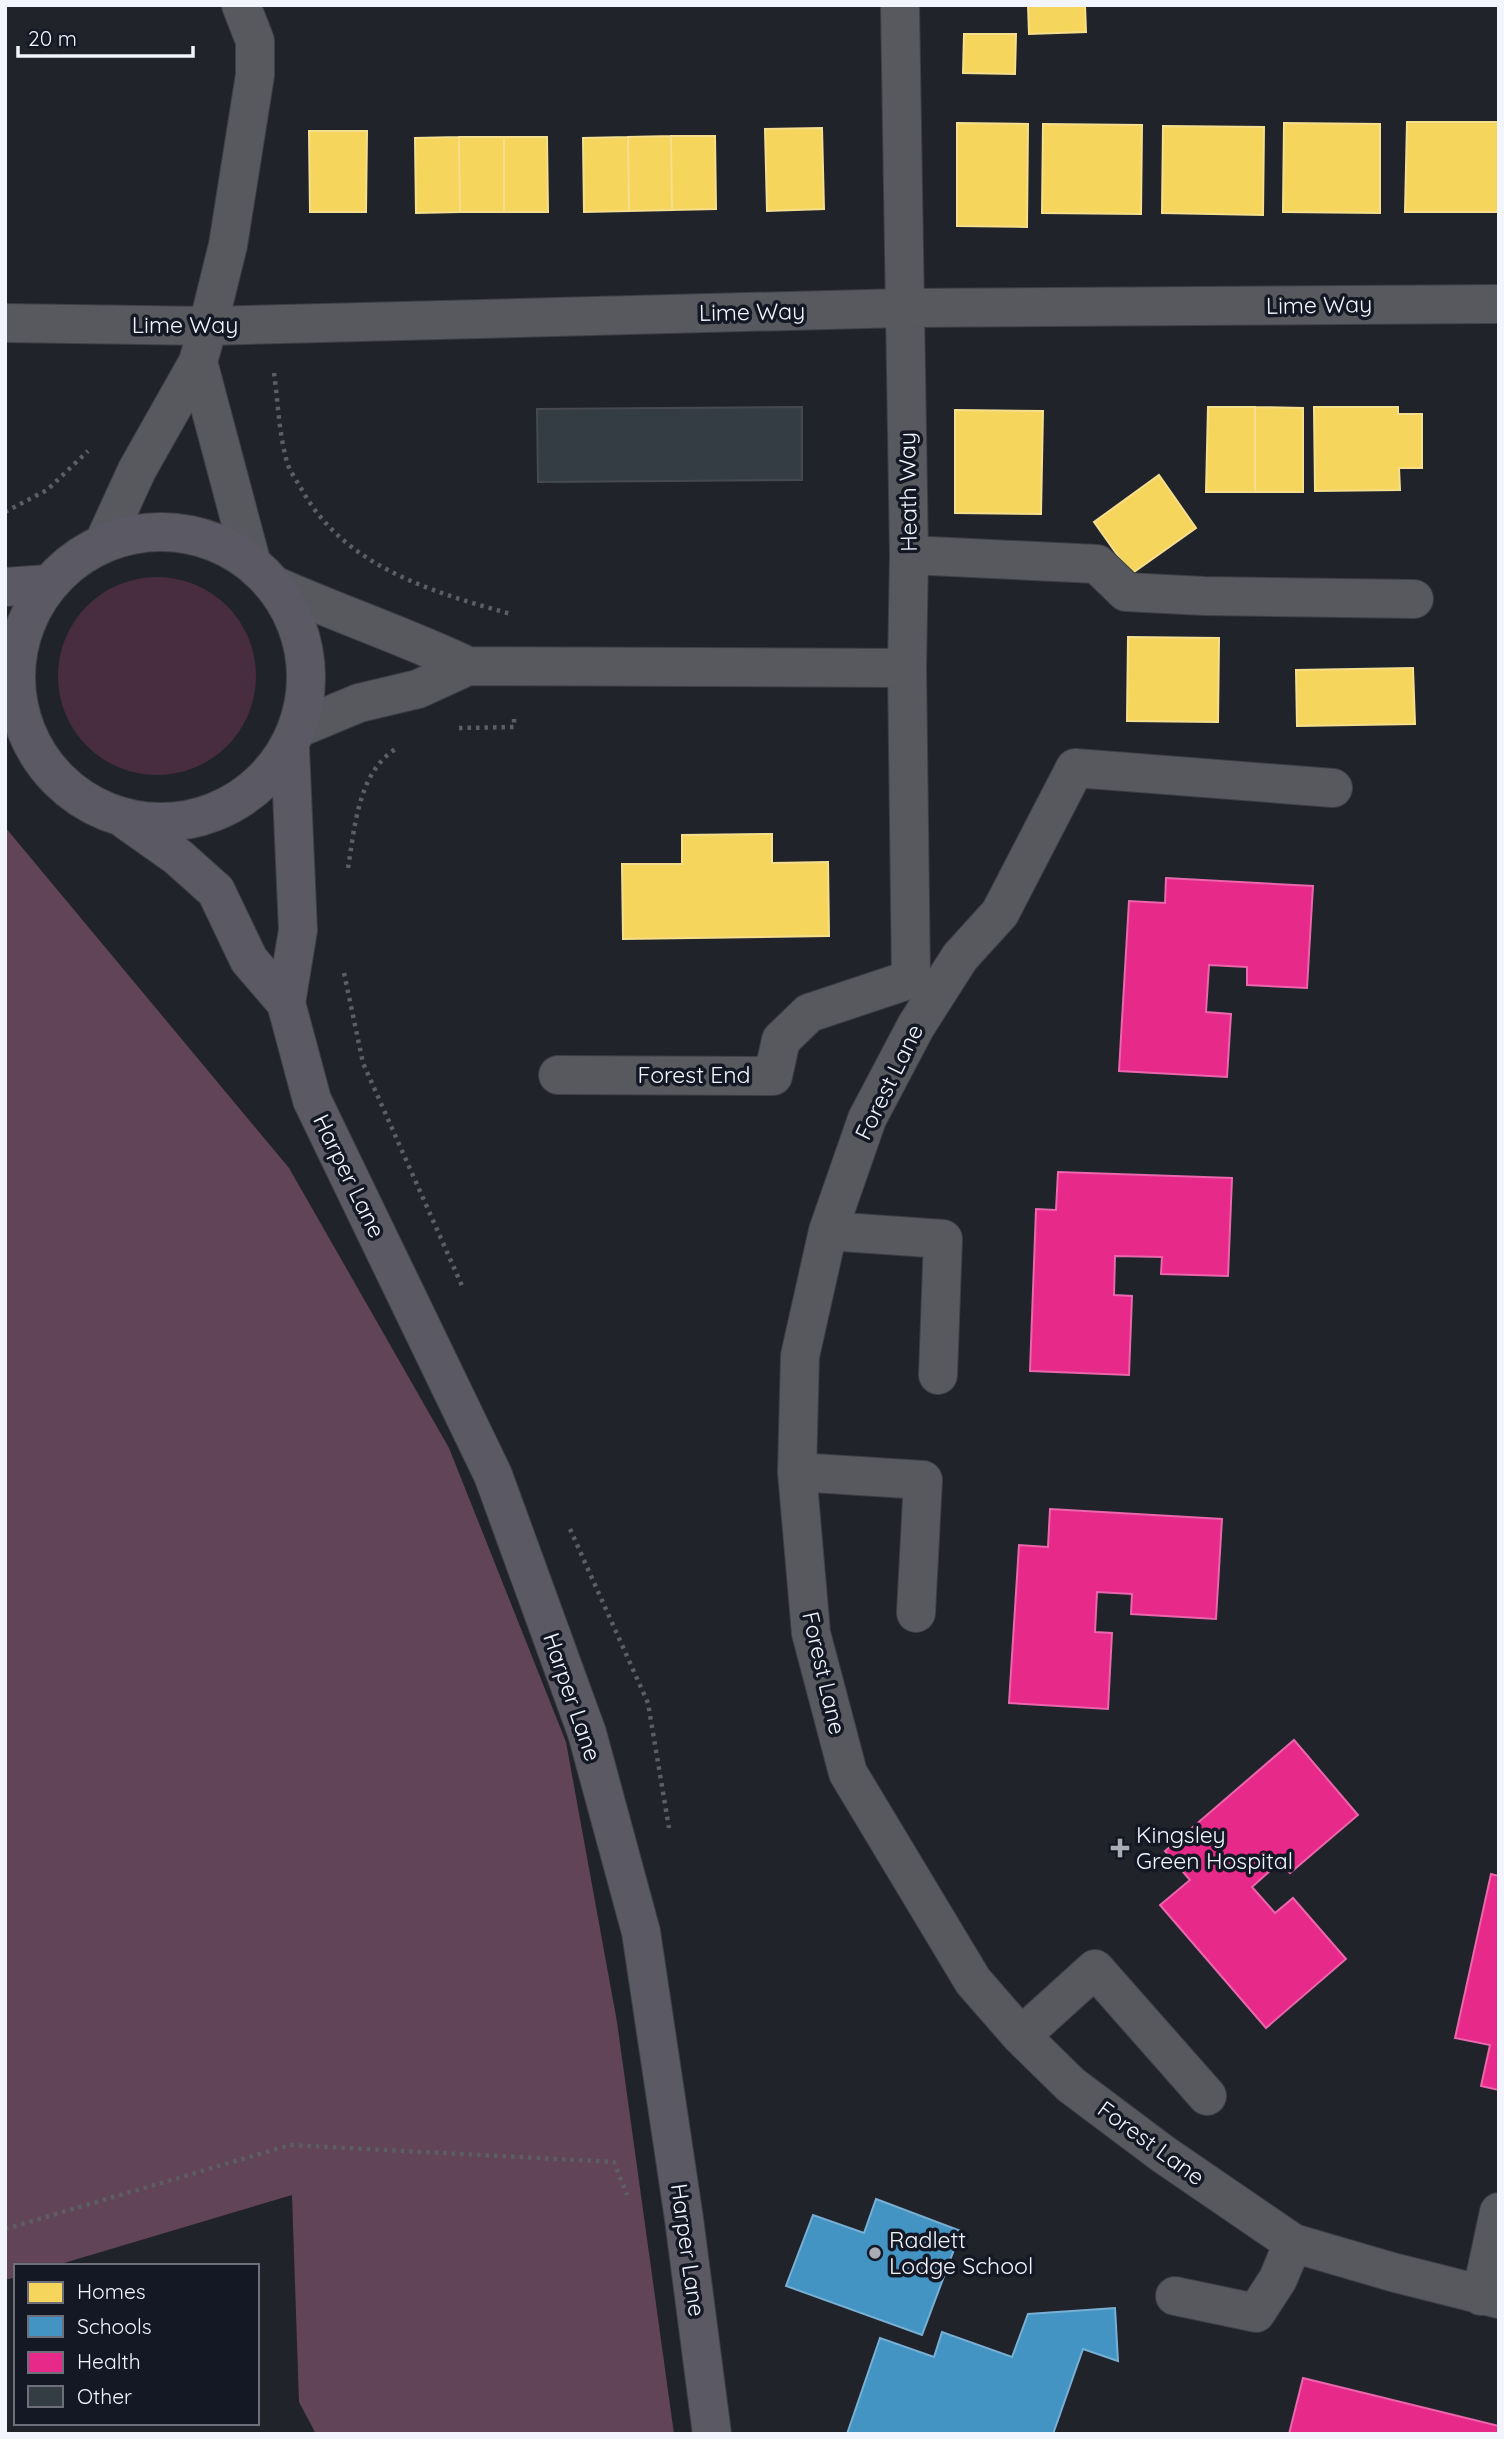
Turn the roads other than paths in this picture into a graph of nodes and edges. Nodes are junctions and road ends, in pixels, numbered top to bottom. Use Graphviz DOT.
graph roads {
  1 [pos="241,5"];
  2 [pos="900,5"];
  3 [pos="1499,304"];
  4 [pos="903,308"];
  5 [pos="5,323"];
  6 [pos="203,344"];
  7 [pos="104,542"];
  8 [pos="909,555"];
  9 [pos="263,573"];
  10 [pos="48,584"];
  11 [pos="5,587"];
  12 [pos="1414,599"];
  13 [pos="468,666"];
  14 [pos="907,668"];
  15 [pos="5,732"];
  16 [pos="294,738"];
  17 [pos="39,757"];
  18 [pos="1333,788"];
  19 [pos="125,820"];
  20 [pos="911,979"];
  21 [pos="286,1003"];
  22 [pos="558,1075"];
  23 [pos="828,1231"];
  24 [pos="938,1375"];
  25 [pos="797,1472"];
  26 [pos="916,1613"];
  27 [pos="1021,2036"];
  28 [pos="1207,2096"];
  29 [pos="1499,2213"];
  30 [pos="1293,2243"];
  31 [pos="1175,2296"];
  32 [pos="1490,2297"];
  33 [pos="712,2434"];
  1 -- 6 [label="street"];
  2 -- 4 [label="street, Heath Way"];
  3 -- 4 [label="street, Lime Way"];
  4 -- 6 [label="street, Lime Way"];
  4 -- 8 [label="street, Heath Way"];
  5 -- 6 [label="street, Lime Way"];
  6 -- 7 [label="street"];
  6 -- 9 [label="street"];
  7 -- 9 [label="main road"];
  7 -- 10 [label="main road"];
  8 -- 12 [label="street"];
  8 -- 14 [label="street, Heath Way"];
  9 -- 13 [label="street"];
  9 -- 16 [label="main road"];
  10 -- 11 [label="main road"];
  10 -- 17 [label="main road"];
  13 -- 14 [label="street"];
  13 -- 16 [label="street"];
  14 -- 20 [label="street, Heath Way"];
  15 -- 17 [label="main road"];
  16 -- 19 [label="main road"];
  16 -- 21 [label="main road, Harper Lane"];
  17 -- 19 [label="main road"];
  18 -- 23 [label="street, Forest Lane"];
  19 -- 21 [label="main road, Harper Lane"];
  20 -- 22 [label="street, Forest End"];
  21 -- 33 [label="main road, Harper Lane"];
  23 -- 24 [label="street"];
  23 -- 25 [label="street, Forest Lane"];
  25 -- 26 [label="street"];
  25 -- 27 [label="street, Forest Lane"];
  27 -- 28 [label="street"];
  27 -- 30 [label="street, Forest Lane"];
  29 -- 32 [label="street"];
  30 -- 31 [label="street"];
  30 -- 32 [label="street, Forest Lane"];
}
